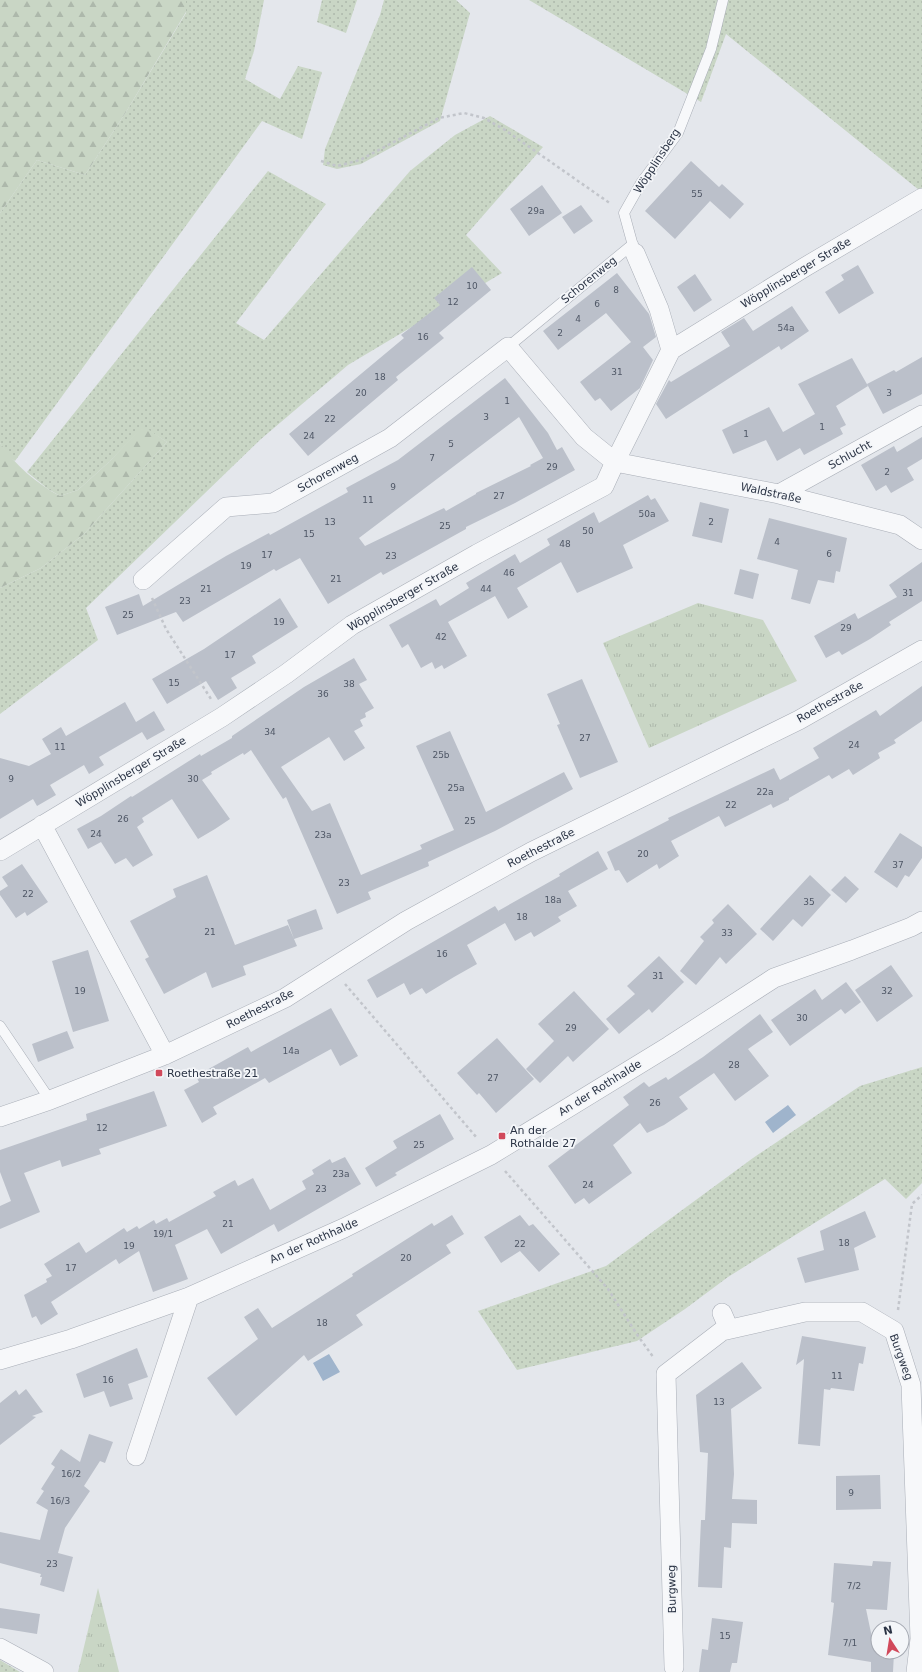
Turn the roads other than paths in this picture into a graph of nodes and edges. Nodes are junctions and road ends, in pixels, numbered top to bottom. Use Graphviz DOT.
graph roads {
  1 [pos="723,0"];
  2 [pos="922,198"];
  3 [pos="634,248"];
  4 [pos="508,347"];
  5 [pos="671,350"];
  6 [pos="922,415"];
  7 [pos="615,462"];
  8 [pos="779,494"];
  9 [pos="922,540"];
  10 [pos="143,580"];
  11 [pos="922,650"];
  12 [pos="42,825"];
  13 [pos="0,851"];
  14 [pos="922,921"];
  15 [pos="0,1026"];
  16 [pos="165,1055"];
  17 [pos="50,1100"];
  18 [pos="0,1117"];
  19 [pos="189,1297"];
  20 [pos="0,1360"];
  21 [pos="136,1456"];
  22 [pos="0,1648"];
  23 [pos="674,1667"];
  24 [pos="44,1672"];
  25 [pos="916,1672"];
  1 -- 3 [label="lane, Wöpplinsberg"];
  2 -- 5 [label="street, Wöpplinsberger Straße"];
  3 -- 4 [label="lane, Schorenweg"];
  3 -- 5 [label="street"];
  4 -- 7 [label="street"];
  4 -- 10 [label="street, Schorenweg"];
  5 -- 7 [label="street, Wöpplinsberger Straße"];
  6 -- 8 [label="street, Schlucht"];
  7 -- 8 [label="street, Waldstraße"];
  7 -- 12 [label="street, Wöpplinsberger Straße"];
  8 -- 9 [label="street, Waldstraße"];
  11 -- 16 [label="street, Roethestraße"];
  12 -- 13 [label="street, Wöpplinsberger Straße"];
  12 -- 16 [label="street"];
  14 -- 19 [label="street, An der Rothhalde"];
  15 -- 17 [label="lane"];
  16 -- 17 [label="street, Roethestraße"];
  17 -- 18 [label="street, Roethestraße"];
  19 -- 20 [label="street, An der Rothhalde"];
  19 -- 21 [label="street"];
  22 -- 24 [label="street"];
  23 -- 25 [label="street, Burgweg"];
}
